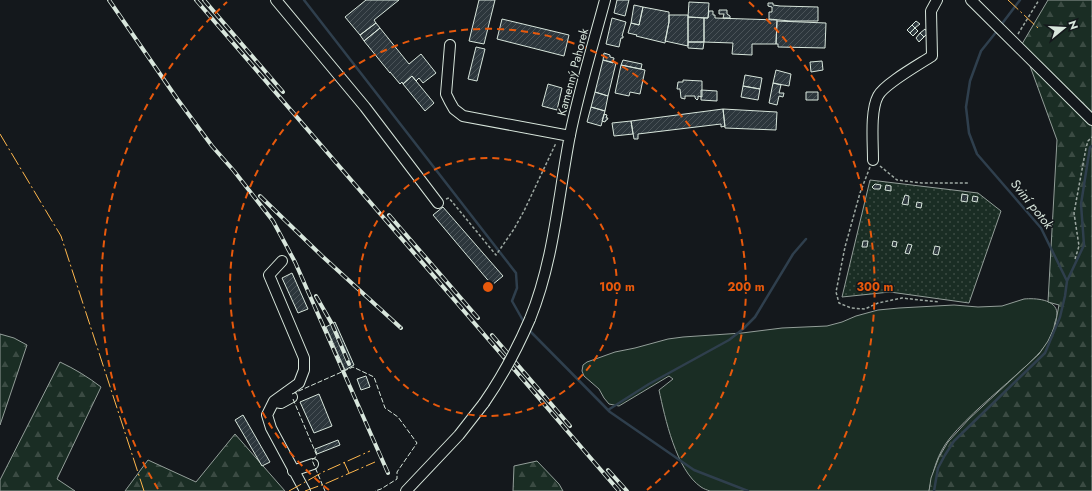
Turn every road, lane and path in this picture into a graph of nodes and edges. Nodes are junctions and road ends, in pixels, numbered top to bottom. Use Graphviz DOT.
graph roads {
  1 [pos="276,0"];
  2 [pos="605,0"];
  3 [pos="937,0"];
  4 [pos="1039,0"];
  5 [pos="973,2"];
  6 [pos="1011,40"];
  7 [pos="450,45"];
  8 [pos="1092,120"];
  9 [pos="565,135"];
  10 [pos="1092,137"];
  11 [pos="873,160"];
  12 [pos="968,183"];
  13 [pos="438,203"];
  14 [pos="1075,259"];
  15 [pos="282,261"];
  16 [pos="939,302"];
  17 [pos="292,397"];
  18 [pos="274,401"];
  19 [pos="314,464"];
  20 [pos="293,471"];
  21 [pos="305,491"];
  22 [pos="406,491"];
  1 -- 13 [label="street"];
  2 -- 9 [label="street, Kamenný Pahorek"];
  3 -- 11 [label="street"];
  4 -- 6 [label="path"];
  5 -- 6 [label="street"];
  6 -- 8 [label="street"];
  7 -- 9 [label="street"];
  9 -- 13 [label="path"];
  9 -- 22 [label="street, Kamenný Pahorek, bridge"];
  10 -- 14 [label="path"];
  11 -- 12 [label="path"];
  11 -- 16 [label="path"];
  15 -- 18 [label="street"];
  17 -- 18 [label="street"];
  18 -- 20 [label="street"];
  19 -- 20 [label="street"];
  20 -- 21 [label="street"];
}
